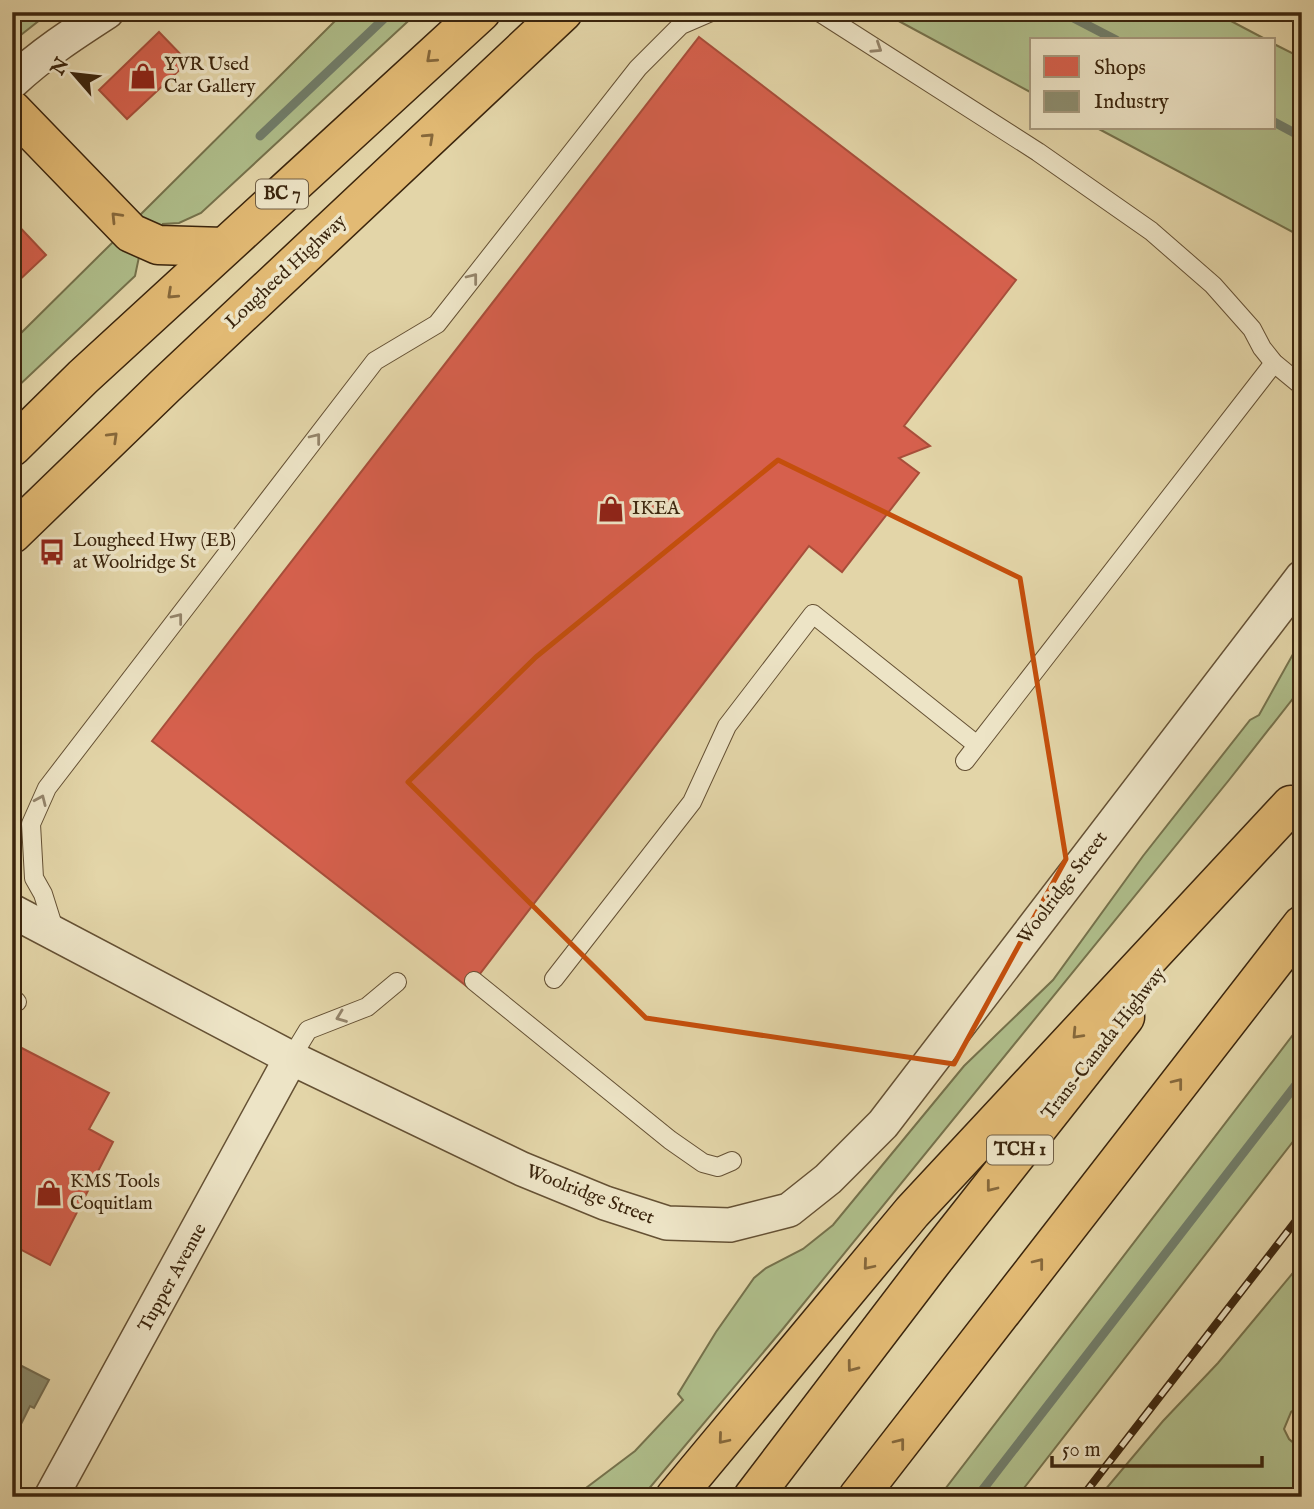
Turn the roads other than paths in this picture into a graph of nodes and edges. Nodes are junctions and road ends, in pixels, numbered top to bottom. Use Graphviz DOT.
graph roads {
  1 [pos="107,12"];
  2 [pos="481,12"];
  3 [pos="563,12"];
  4 [pos="711,12"];
  5 [pos="819,12"];
  6 [pos="12,82"];
  7 [pos="12,110"];
  8 [pos="224,247"];
  9 [pos="1274,363"];
  10 [pos="1302,386"];
  11 [pos="12,447"];
  12 [pos="12,534"];
  13 [pos="1302,577"];
  14 [pos="977,745"];
  15 [pos="965,761"];
  16 [pos="1296,798"];
  17 [pos="12,911"];
  18 [pos="1302,925"];
  19 [pos="56,935"];
  20 [pos="554,979"];
  21 [pos="474,981"];
  22 [pos="397,982"];
  23 [pos="292,1058"];
  24 [pos="732,1161"];
  25 [pos="51,1497"];
  26 [pos="675,1497"];
  27 [pos="753,1497"];
  28 [pos="858,1497"];
  1 -- 6 [label="street"];
  2 -- 8 [label="main road, BC 7, one-way"];
  12 -- 3 [label="main road, Lougheed Highway, one-way"];
  19 -- 4 [label="lane, one-way"];
  5 -- 9 [label="lane, one-way"];
  8 -- 7 [label="main road, one-way"];
  8 -- 11 [label="main road, BC 7, one-way"];
  9 -- 10 [label="lane"];
  9 -- 14 [label="lane"];
  13 -- 23 [label="street, Woolridge Street"];
  14 -- 15 [label="lane"];
  14 -- 20 [label="lane"];
  16 -- 26 [label="main road, one-way"];
  16 -- 27 [label="main road, Trans-Canada Highway / TCH 1, one-way"];
  17 -- 19 [label="street, Woolridge Street"];
  28 -- 18 [label="main road, one-way"];
  19 -- 23 [label="street, Woolridge Street"];
  21 -- 24 [label="lane"];
  22 -- 23 [label="lane, one-way"];
  23 -- 25 [label="street, Tupper Avenue"];
}
